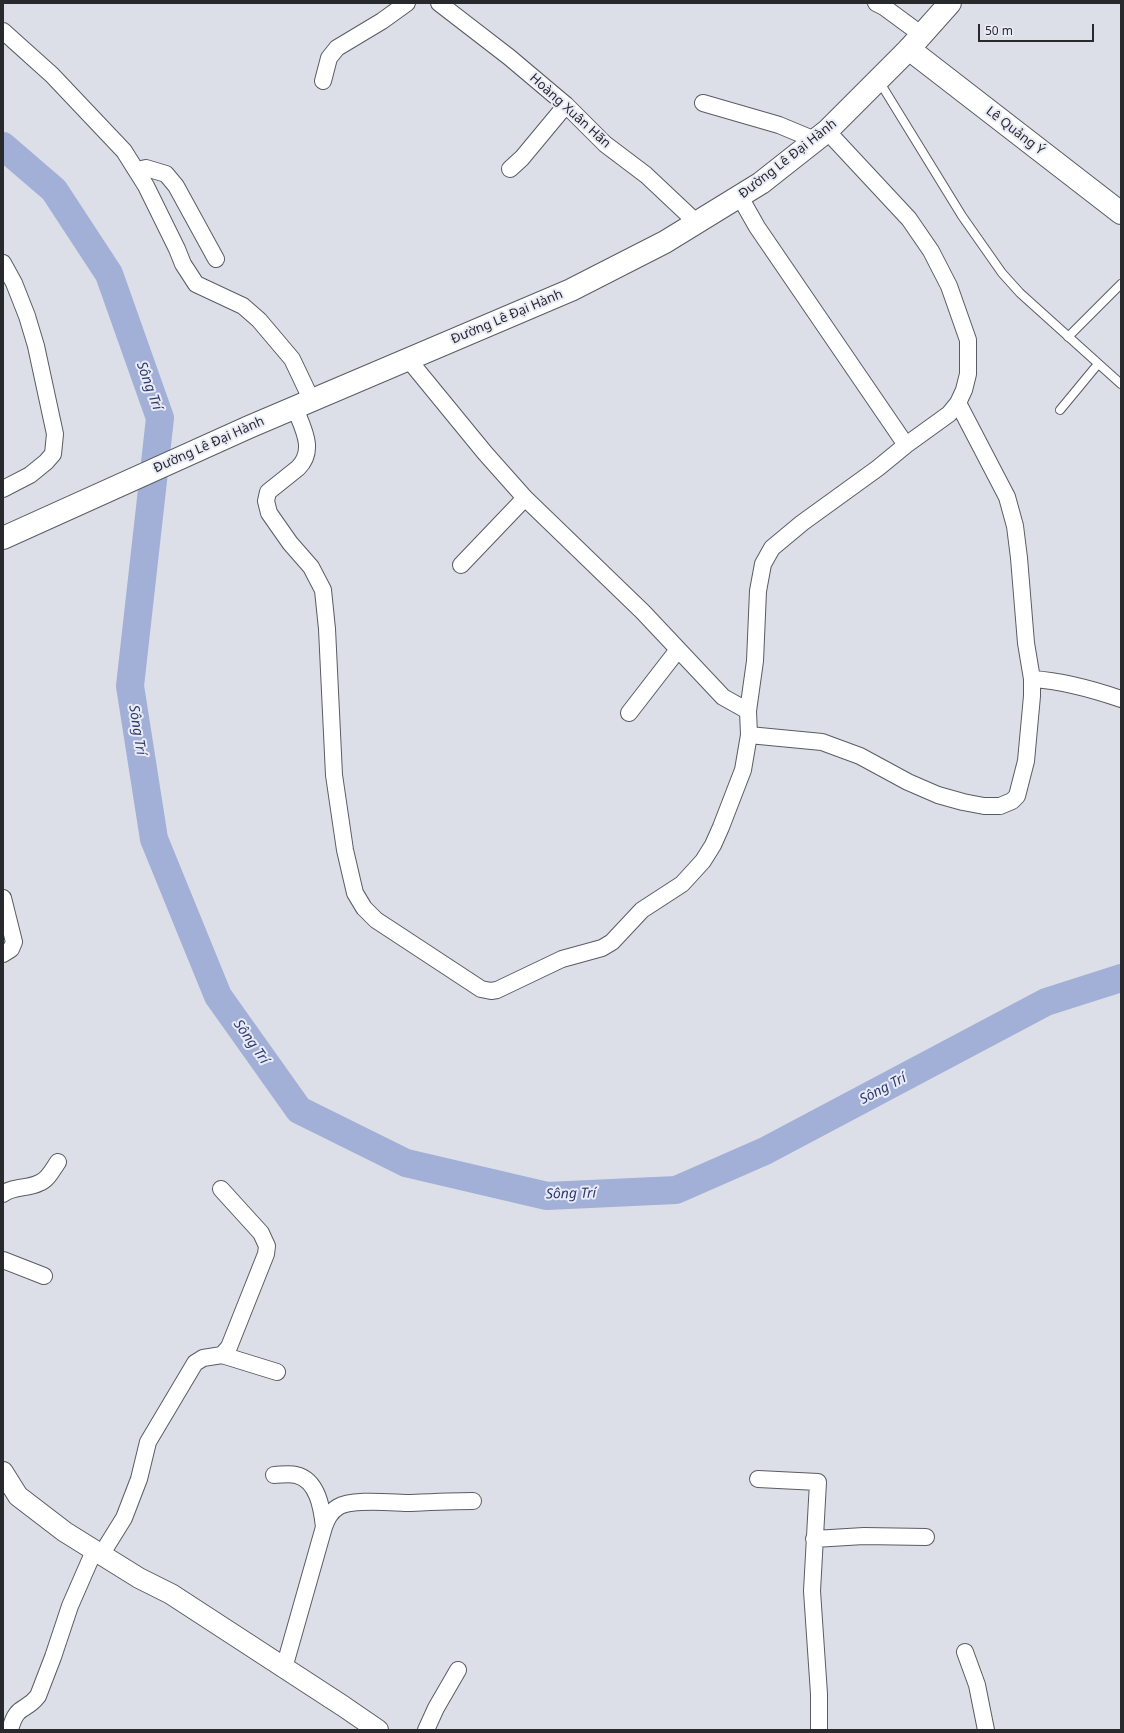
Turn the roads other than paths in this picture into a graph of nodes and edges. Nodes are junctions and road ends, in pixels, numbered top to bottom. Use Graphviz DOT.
graph roads {
  1 [pos="407,3"];
  2 [pos="439,3"];
  3 [pos="876,3"];
  4 [pos="950,3"];
  5 [pos="3,31"];
  6 [pos="915,42"];
  7 [pos="878,80"];
  8 [pos="323,81"];
  9 [pos="703,103"];
  10 [pos="566,105"];
  11 [pos="821,136"];
  12 [pos="510,169"];
  13 [pos="137,170"];
  14 [pos="740,197"];
  15 [pos="1121,213"];
  16 [pos="697,223"];
  17 [pos="216,259"];
  18 [pos="3,263"];
  19 [pos="1121,284"];
  20 [pos="1068,337"];
  21 [pos="408,359"];
  22 [pos="1098,364"];
  23 [pos="1121,384"];
  24 [pos="958,403"];
  25 [pos="304,404"];
  26 [pos="1060,410"];
  27 [pos="906,445"];
  28 [pos="3,489"];
  29 [pos="525,498"];
  30 [pos="3,538"];
  31 [pos="461,565"];
  32 [pos="677,650"];
  33 [pos="1032,679"];
  34 [pos="1121,699"];
  35 [pos="748,711"];
  36 [pos="628,713"];
  37 [pos="749,735"];
  38 [pos="3,898"];
  39 [pos="3,954"];
  40 [pos="58,1162"];
  41 [pos="221,1189"];
  42 [pos="3,1194"];
  43 [pos="3,1260"];
  44 [pos="44,1276"];
  45 [pos="222,1355"];
  46 [pos="277,1372"];
  47 [pos="3,1472"];
  48 [pos="274,1475"];
  49 [pos="758,1480"];
  50 [pos="473,1501"];
  51 [pos="324,1527"];
  52 [pos="926,1537"];
  53 [pos="814,1539"];
  54 [pos="98,1553"];
  55 [pos="965,1652"];
  56 [pos="284,1668"];
  57 [pos="458,1670"];
  58 [pos="10,1730"];
  59 [pos="378,1730"];
  60 [pos="426,1730"];
  61 [pos="819,1730"];
  62 [pos="986,1730"];
  1 -- 8 [label="street"];
  2 -- 10 [label="street, Hoàng Xuân Hãn"];
  3 -- 6 [label="street"];
  4 -- 6 [label="main road, Đường Lê Đại Hành"];
  5 -- 13 [label="street"];
  6 -- 7 [label="main road, Đường Lê Đại Hành"];
  6 -- 15 [label="main road, Lê Quảng Ý"];
  7 -- 11 [label="main road, Đường Lê Đại Hành"];
  7 -- 20 [label="lane"];
  9 -- 11 [label="street"];
  10 -- 12 [label="street"];
  10 -- 16 [label="street, Hoàng Xuân Hãn"];
  11 -- 14 [label="main road, Đường Lê Đại Hành"];
  11 -- 24 [label="street"];
  13 -- 17 [label="street"];
  13 -- 25 [label="street"];
  14 -- 16 [label="main road, Đường Lê Đại Hành"];
  14 -- 27 [label="street"];
  16 -- 21 [label="main road, Đường Lê Đại Hành"];
  18 -- 28 [label="street"];
  19 -- 20 [label="lane"];
  20 -- 22 [label="lane"];
  21 -- 25 [label="main road, Đường Lê Đại Hành"];
  21 -- 29 [label="street"];
  22 -- 23 [label="lane"];
  22 -- 26 [label="lane"];
  24 -- 27 [label="street"];
  24 -- 33 [label="street"];
  25 -- 30 [label="main road, Đường Lê Đại Hành"];
  25 -- 37 [label="street"];
  27 -- 35 [label="street"];
  29 -- 31 [label="street"];
  29 -- 32 [label="street"];
  32 -- 35 [label="street"];
  32 -- 36 [label="street"];
  33 -- 34 [label="street"];
  33 -- 37 [label="street"];
  35 -- 37 [label="street"];
  38 -- 39 [label="street"];
  40 -- 42 [label="street"];
  41 -- 45 [label="street"];
  43 -- 44 [label="street"];
  45 -- 46 [label="street"];
  45 -- 54 [label="street"];
  47 -- 54 [label="street"];
  48 -- 51 [label="street"];
  49 -- 53 [label="street"];
  50 -- 51 [label="street"];
  51 -- 56 [label="street"];
  52 -- 53 [label="street"];
  53 -- 61 [label="street"];
  54 -- 56 [label="street"];
  54 -- 58 [label="street"];
  55 -- 62 [label="street"];
  56 -- 59 [label="street"];
  57 -- 60 [label="street"];
}
